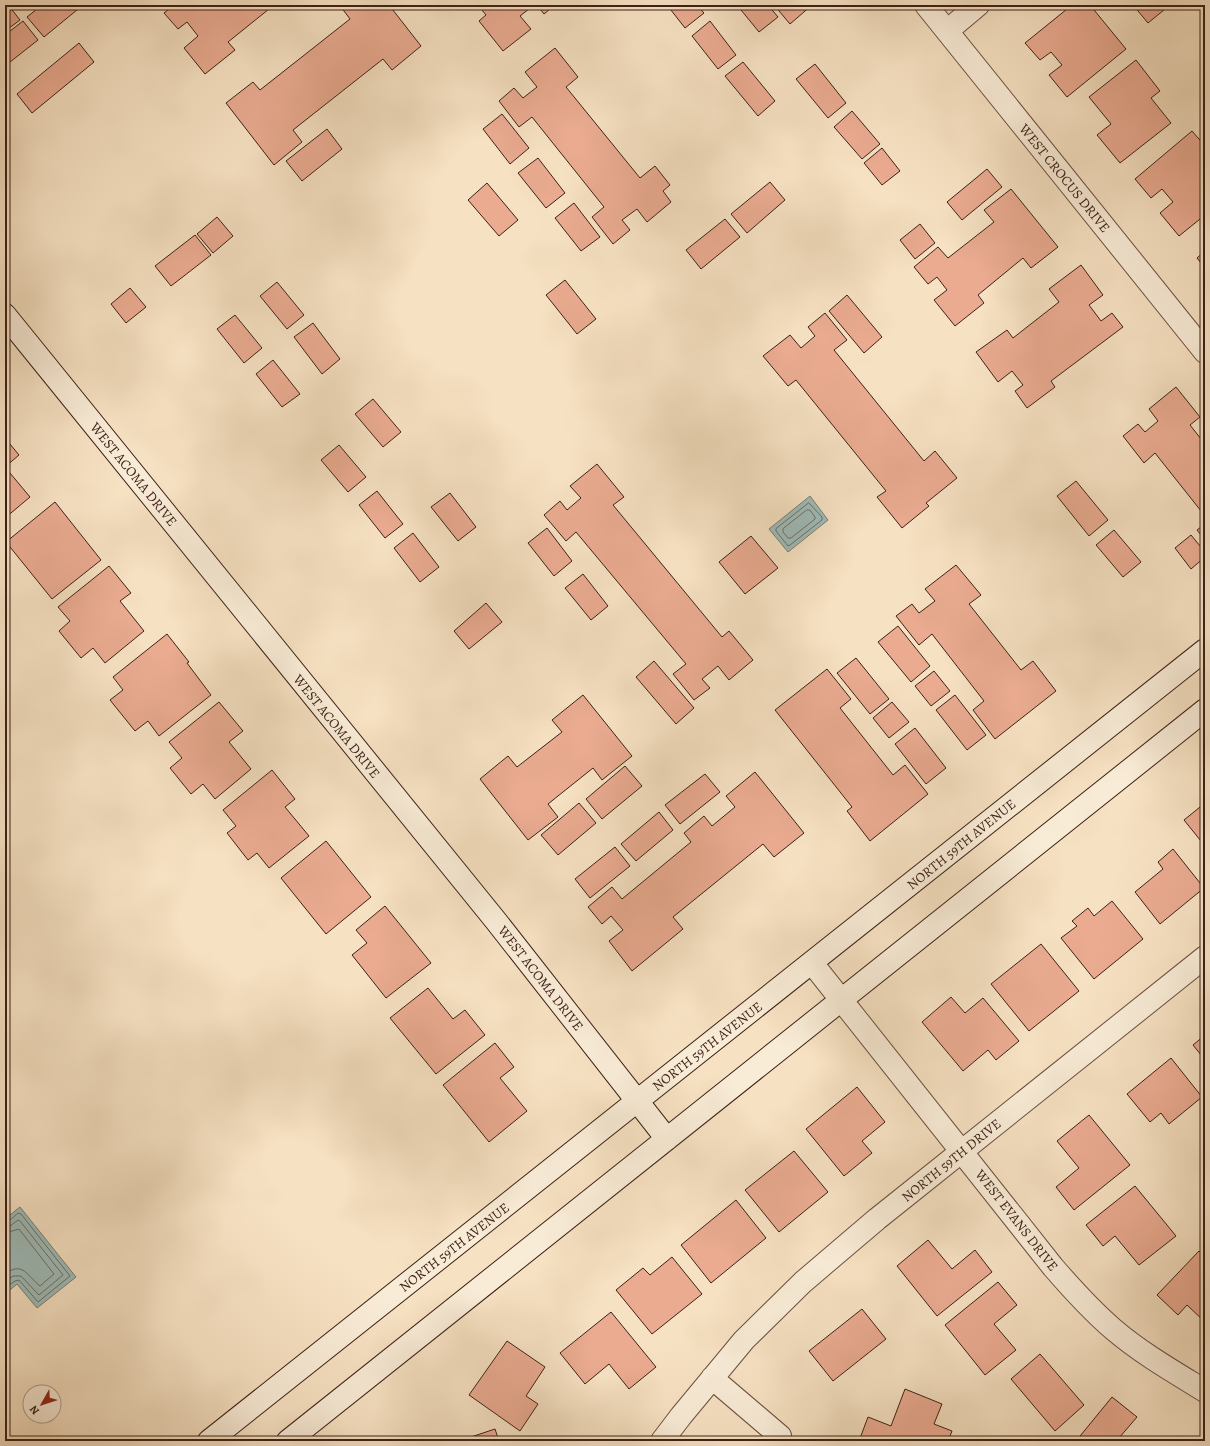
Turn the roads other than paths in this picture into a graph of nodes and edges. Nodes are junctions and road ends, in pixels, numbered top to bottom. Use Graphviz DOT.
graph roads {
  1 [pos="926,5"];
  2 [pos="978,5"];
  3 [pos="947,31"];
  4 [pos="5,315"];
  5 [pos="1205,352"];
  6 [pos="1205,650"];
  7 [pos="1205,710"];
  8 [pos="1205,957"];
  9 [pos="812,963"];
  10 [pos="841,1000"];
  11 [pos="637,1101"];
  12 [pos="667,1139"];
  13 [pos="962,1151"];
  14 [pos="712,1378"];
  15 [pos="1205,1391"];
  16 [pos="780,1436"];
  17 [pos="209,1441"];
  18 [pos="288,1441"];
  19 [pos="662,1441"];
  1 -- 3 [label="street, WEST CROCUS DRIVE"];
  2 -- 3 [label="street"];
  3 -- 5 [label="street, WEST CROCUS DRIVE"];
  4 -- 11 [label="street, WEST ACOMA DRIVE"];
  6 -- 9 [label="street, NORTH 59TH AVENUE"];
  7 -- 10 [label="street"];
  8 -- 13 [label="street, NORTH 59TH DRIVE"];
  9 -- 10 [label="street, WEST EVANS DRIVE"];
  9 -- 11 [label="street, NORTH 59TH AVENUE"];
  10 -- 12 [label="street"];
  10 -- 13 [label="street, WEST EVANS DRIVE"];
  11 -- 12 [label="street, WEST ACOMA DRIVE"];
  11 -- 17 [label="street, NORTH 59TH AVENUE"];
  12 -- 18 [label="street"];
  13 -- 14 [label="street, NORTH 59TH DRIVE"];
  13 -- 15 [label="street, WEST EVANS DRIVE"];
  14 -- 16 [label="street"];
  14 -- 19 [label="street, NORTH 59TH DRIVE"];
}
